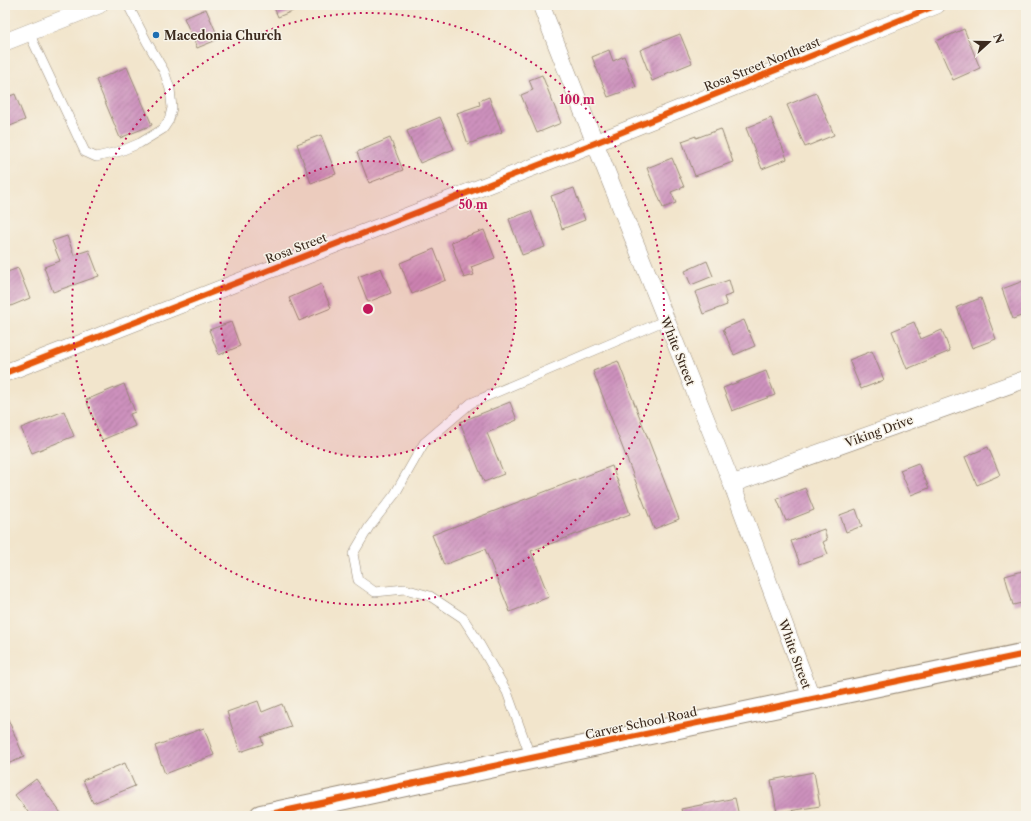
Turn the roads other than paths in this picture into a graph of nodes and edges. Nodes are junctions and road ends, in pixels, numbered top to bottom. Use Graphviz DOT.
graph roads {
  1 [pos="99,5"];
  2 [pos="128,5"];
  3 [pos="541,5"];
  4 [pos="937,5"];
  5 [pos="29,33"];
  6 [pos="5,42"];
  7 [pos="595,144"];
  8 [pos="666,320"];
  9 [pos="5,374"];
  10 [pos="1026,379"];
  11 [pos="732,484"];
  12 [pos="1026,654"];
  13 [pos="812,699"];
  14 [pos="531,758"];
  15 [pos="261,816"];
  1 -- 5 [label="street"];
  2 -- 5 [label="lane"];
  3 -- 7 [label="street, White Street"];
  4 -- 7 [label="street, Rosa Street Northeast"];
  5 -- 6 [label="street"];
  7 -- 8 [label="street, White Street"];
  7 -- 9 [label="street, Rosa Street"];
  8 -- 11 [label="street, White Street"];
  8 -- 14 [label="lane"];
  10 -- 11 [label="street, Viking Drive"];
  11 -- 13 [label="street, White Street"];
  12 -- 13 [label="main road, Carver School Road"];
  13 -- 14 [label="main road, Carver School Road"];
  14 -- 15 [label="main road, Carver School Road"];
}
